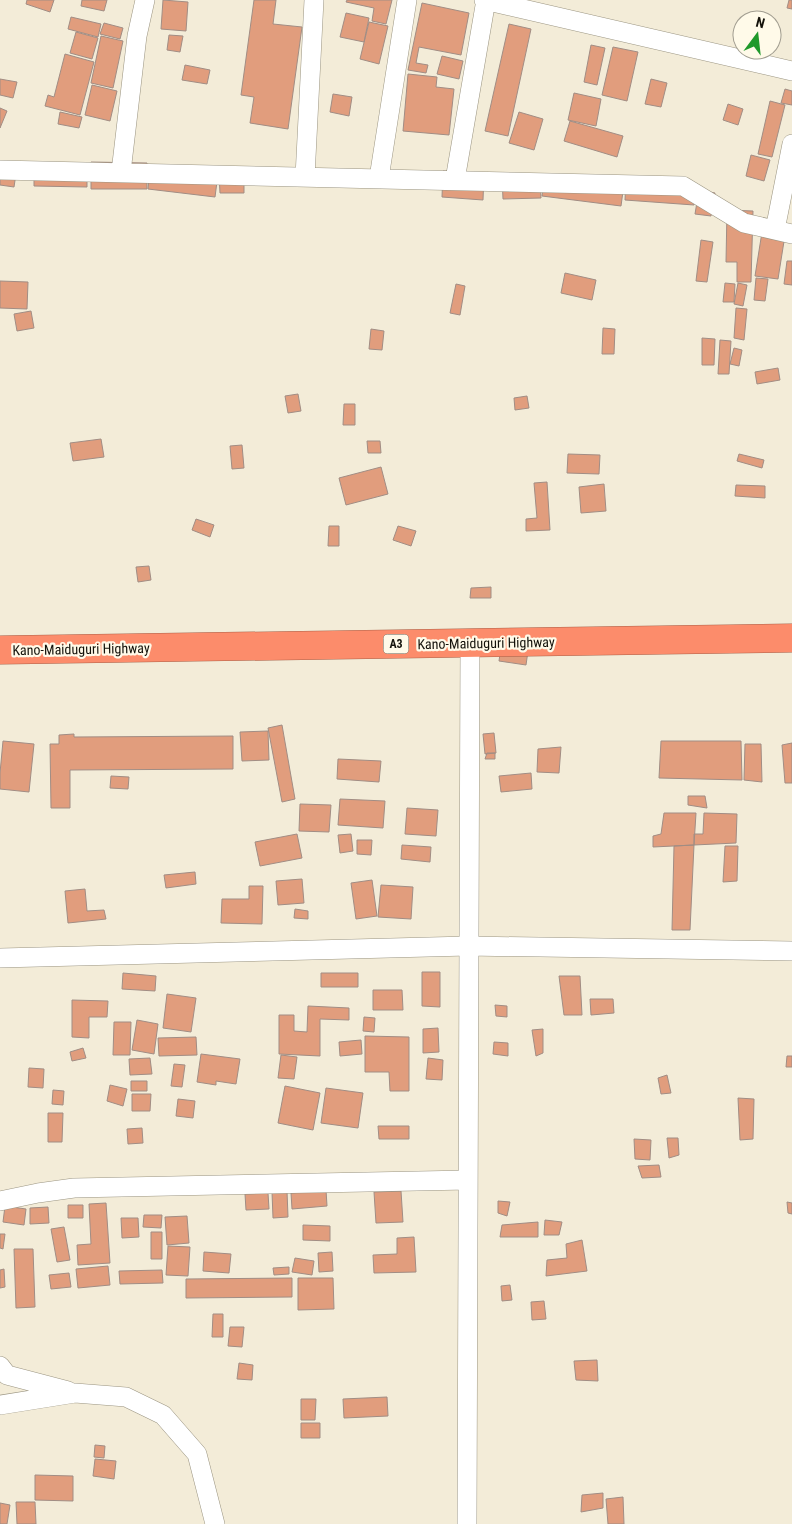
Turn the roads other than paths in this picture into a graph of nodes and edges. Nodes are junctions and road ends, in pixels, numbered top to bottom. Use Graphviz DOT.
graph roads {
  1 [pos="145,0"];
  2 [pos="314,0"];
  3 [pos="407,0"];
  4 [pos="485,0"];
  5 [pos="792,71"];
  6 [pos="792,144"];
  7 [pos="0,170"];
  8 [pos="121,172"];
  9 [pos="305,177"];
  10 [pos="379,178"];
  11 [pos="455,180"];
  12 [pos="783,232"];
  13 [pos="792,638"];
  14 [pos="470,643"];
  15 [pos="0,650"];
  16 [pos="468,946"];
  17 [pos="792,951"];
  18 [pos="0,958"];
  19 [pos="468,1180"];
  20 [pos="0,1201"];
  21 [pos="0,1366"];
  22 [pos="75,1393"];
  23 [pos="0,1405"];
  24 [pos="215,1524"];
  25 [pos="467,1524"];
  1 -- 8 [label="street"];
  2 -- 9 [label="street"];
  3 -- 10 [label="street"];
  4 -- 5 [label="street"];
  4 -- 11 [label="street"];
  6 -- 12 [label="street"];
  7 -- 8 [label="street"];
  8 -- 9 [label="street"];
  9 -- 10 [label="street"];
  10 -- 11 [label="street"];
  11 -- 12 [label="street"];
  13 -- 14 [label="highway, Kano-Maiduguri Highway / A3"];
  14 -- 15 [label="highway, Kano-Maiduguri Highway / A3"];
  14 -- 16 [label="street"];
  16 -- 17 [label="street"];
  16 -- 18 [label="street"];
  16 -- 19 [label="street"];
  19 -- 20 [label="street"];
  19 -- 25 [label="street"];
  21 -- 22 [label="street"];
  22 -- 23 [label="street"];
  22 -- 24 [label="street"];
}
